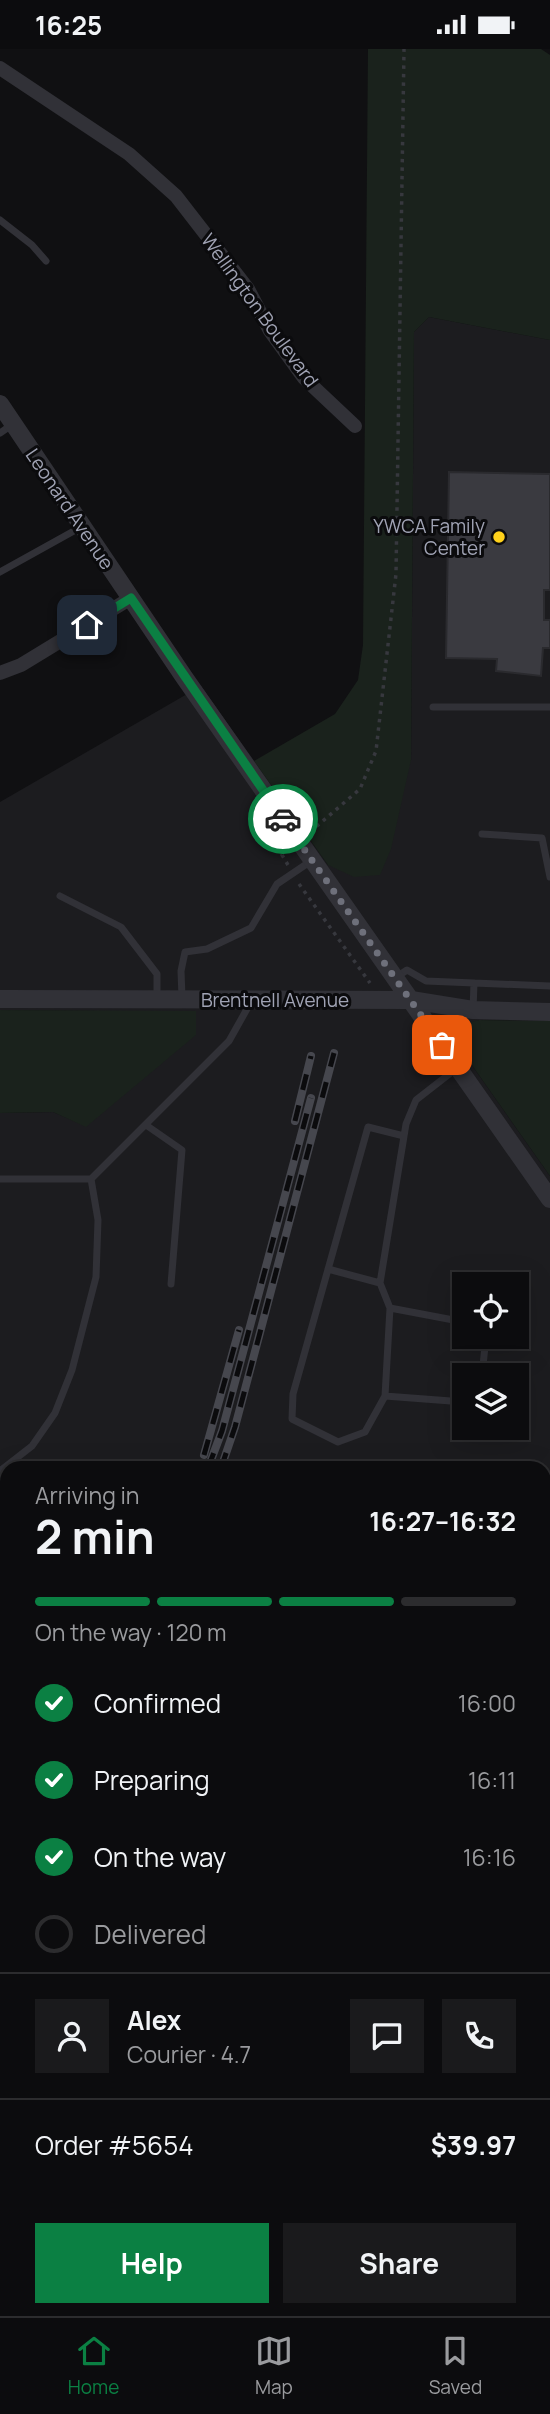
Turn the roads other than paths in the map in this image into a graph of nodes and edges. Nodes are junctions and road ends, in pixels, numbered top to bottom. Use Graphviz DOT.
graph roads {
  1 [pos="0,68"];
  2 [pos="0,220"];
  3 [pos="46,261"];
  4 [pos="0,404"];
  5 [pos="355,426"];
  6 [pos="7,428"];
  7 [pos="82,527"];
  8 [pos="0,572"];
  9 [pos="131,598"];
  10 [pos="0,673"];
  11 [pos="433,706"];
  12 [pos="550,707"];
  13 [pos="482,834"];
  14 [pos="312,860"];
  15 [pos="550,877"];
  16 [pos="60,896"];
  17 [pos="395,978"];
  18 [pos="474,983"];
  19 [pos="550,986"];
  20 [pos="0,999"];
  21 [pos="157,999"];
  22 [pos="182,999"];
  23 [pos="252,1000"];
  24 [pos="411,1000"];
  25 [pos="473,1010"];
  26 [pos="550,1012"];
  27 [pos="457,1067"];
  28 [pos="146,1125"];
  29 [pos="404,1136"];
  30 [pos="0,1179"];
  31 [pos="91,1179"];
  32 [pos="550,1199"];
  33 [pos="328,1269"];
  34 [pos="380,1283"];
  35 [pos="171,1284"];
  36 [pos="390,1308"];
  37 [pos="452,1319"];
  38 [pos="385,1396"];
  39 [pos="452,1401"];
  40 [pos="13,1461"];
  1 -- 5 [label="street, Wellington Boulevard"];
  2 -- 3 [label="lane"];
  4 -- 6 [label="street, Leonard Avenue"];
  6 -- 7 [label="street, Leonard Avenue"];
  7 -- 8 [label="lane"];
  7 -- 9 [label="street, Leonard Avenue"];
  9 -- 10 [label="street"];
  9 -- 14 [label="street, Leonard Avenue"];
  11 -- 12 [label="lane"];
  13 -- 15 [label="lane"];
  14 -- 17 [label="street, Leonard Avenue"];
  14 -- 22 [label="lane"];
  16 -- 21 [label="lane"];
  17 -- 18 [label="lane"];
  17 -- 24 [label="street, Leonard Avenue"];
  18 -- 19 [label="lane"];
  18 -- 25 [label="lane"];
  20 -- 21 [label="street, Brentnell Avenue"];
  21 -- 22 [label="street, Brentnell Avenue"];
  22 -- 23 [label="street, Brentnell Avenue"];
  23 -- 24 [label="street, Brentnell Avenue"];
  23 -- 28 [label="lane"];
  24 -- 25 [label="street, Brentnell Avenue"];
  24 -- 27 [label="street, Leonard Avenue"];
  25 -- 26 [label="street, Brentnell Avenue"];
  27 -- 29 [label="lane"];
  27 -- 32 [label="street, Leonard Avenue"];
  28 -- 31 [label="lane"];
  28 -- 35 [label="lane"];
  29 -- 33 [label="lane"];
  29 -- 34 [label="lane"];
  30 -- 31 [label="lane"];
  31 -- 40 [label="lane"];
  33 -- 34 [label="lane"];
  33 -- 38 [label="lane"];
  34 -- 36 [label="lane"];
  36 -- 37 [label="lane"];
  36 -- 38 [label="lane"];
  38 -- 39 [label="lane"];
}
